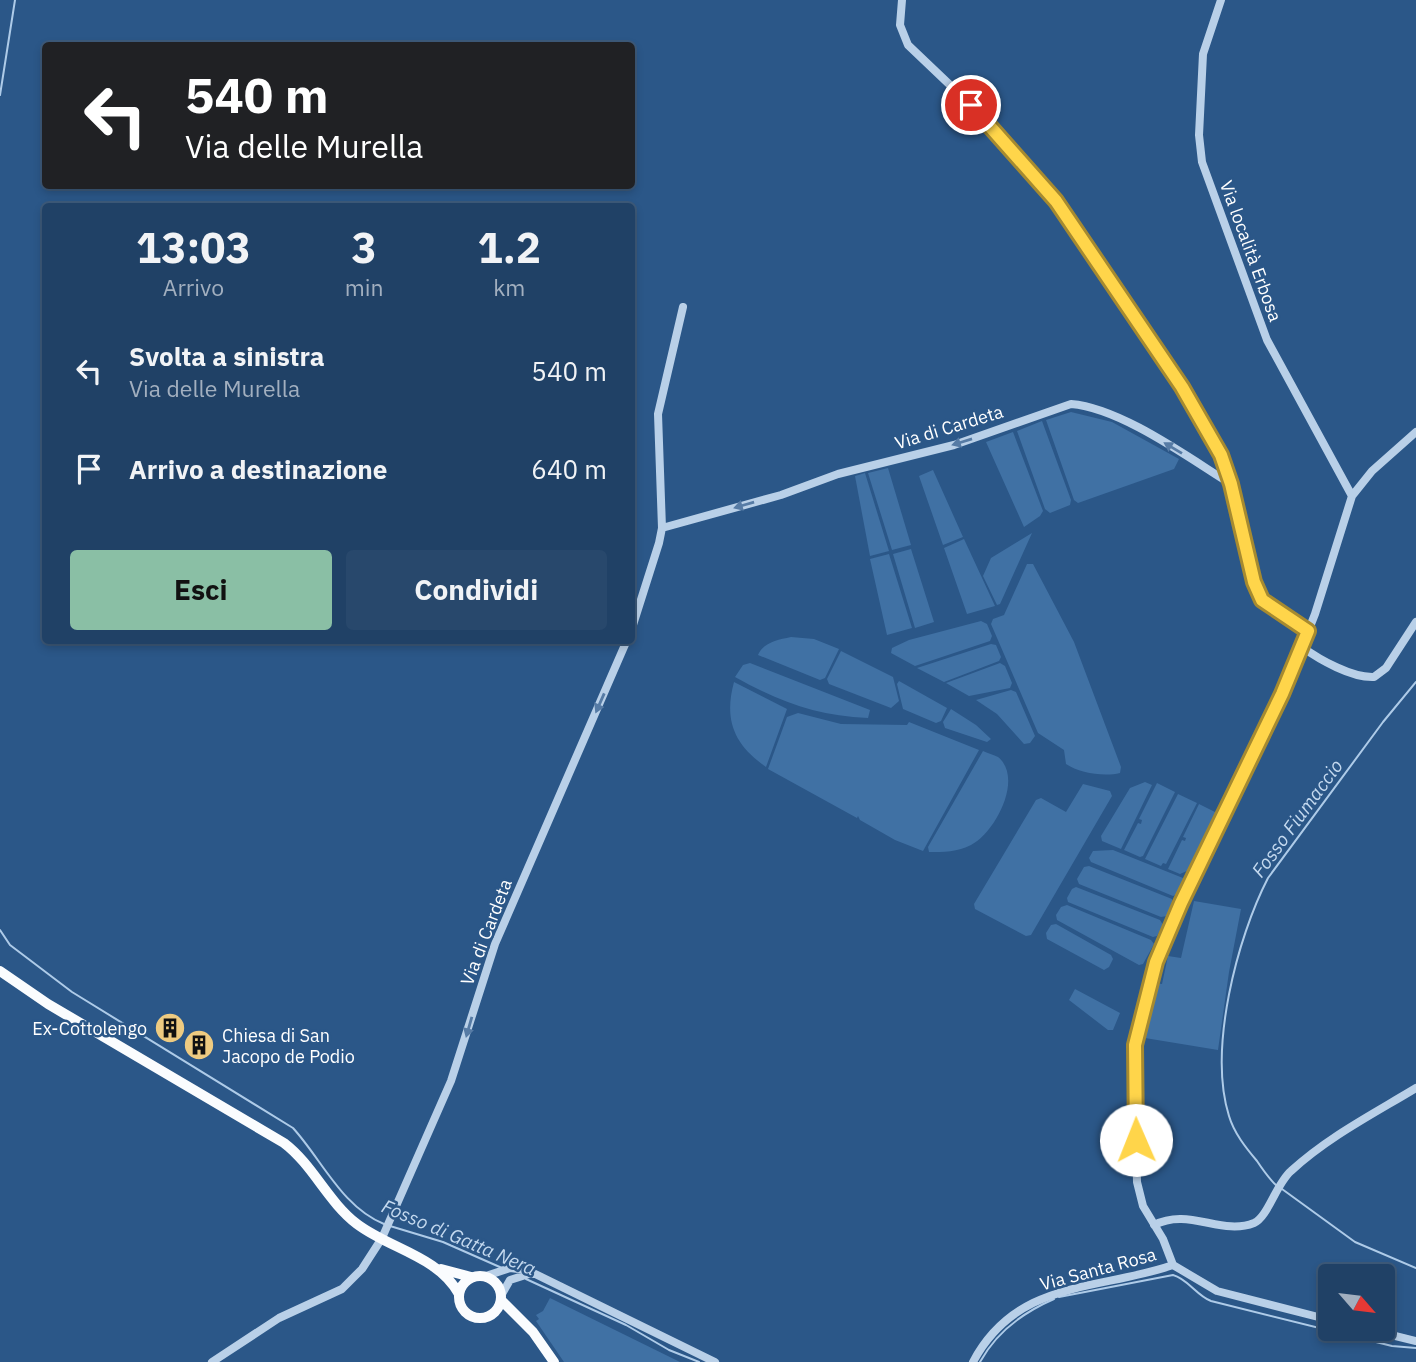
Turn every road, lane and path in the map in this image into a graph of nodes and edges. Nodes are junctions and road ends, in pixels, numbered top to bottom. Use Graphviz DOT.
graph roads {
  1 [pos="902,0"];
  2 [pos="1221,0"];
  3 [pos="683,307"];
  4 [pos="1416,432"];
  5 [pos="1231,484"];
  6 [pos="1352,496"];
  7 [pos="662,528"];
  8 [pos="635,619"];
  9 [pos="1416,622"];
  10 [pos="1308,631"];
  11 [pos="625,644"];
  12 [pos="1302,647"];
  13 [pos="0,971"];
  14 [pos="1416,1088"];
  15 [pos="1154,1225"];
  16 [pos="386,1230"];
  17 [pos="432,1265"];
  18 [pos="1173,1265"];
  19 [pos="532,1273"];
  20 [pos="486,1276"];
  21 [pos="471,1277"];
  22 [pos="459,1294"];
  23 [pos="502,1297"];
  24 [pos="489,1316"];
  25 [pos="1318,1317"];
  26 [pos="522,1321"];
  27 [pos="1395,1336"];
  28 [pos="1416,1341"];
  29 [pos="212,1362"];
  30 [pos="554,1362"];
  31 [pos="715,1362"];
  32 [pos="974,1362"];
  1 -- 5 [label="street"];
  2 -- 6 [label="street, Via località Erbosa"];
  3 -- 7 [label="street"];
  4 -- 6 [label="street"];
  5 -- 7 [label="street, Via di Cardeta, one-way"];
  5 -- 10 [label="street"];
  6 -- 10 [label="street"];
  7 -- 8 [label="street"];
  9 -- 12 [label="street"];
  10 -- 12 [label="street"];
  11 -- 16 [label="street, Via di Cardeta, one-way"];
  12 -- 15 [label="street"];
  13 -- 16 [label="main road"];
  14 -- 15 [label="street"];
  15 -- 18 [label="street"];
  16 -- 17 [label="main road"];
  16 -- 29 [label="street, Via di Cardeta"];
  17 -- 21 [label="main road"];
  17 -- 22 [label="main road"];
  18 -- 25 [label="street, Via Santa Rosa"];
  18 -- 32 [label="street, Via Santa Rosa"];
  19 -- 20 [label="street"];
  19 -- 23 [label="street"];
  19 -- 31 [label="street"];
  20 -- 21 [label="main road"];
  20 -- 23 [label="main road"];
  21 -- 22 [label="main road"];
  22 -- 24 [label="main road"];
  23 -- 24 [label="main road"];
  23 -- 26 [label="main road"];
  24 -- 26 [label="main road"];
  26 -- 30 [label="main road"];
  27 -- 28 [label="street"];
}
